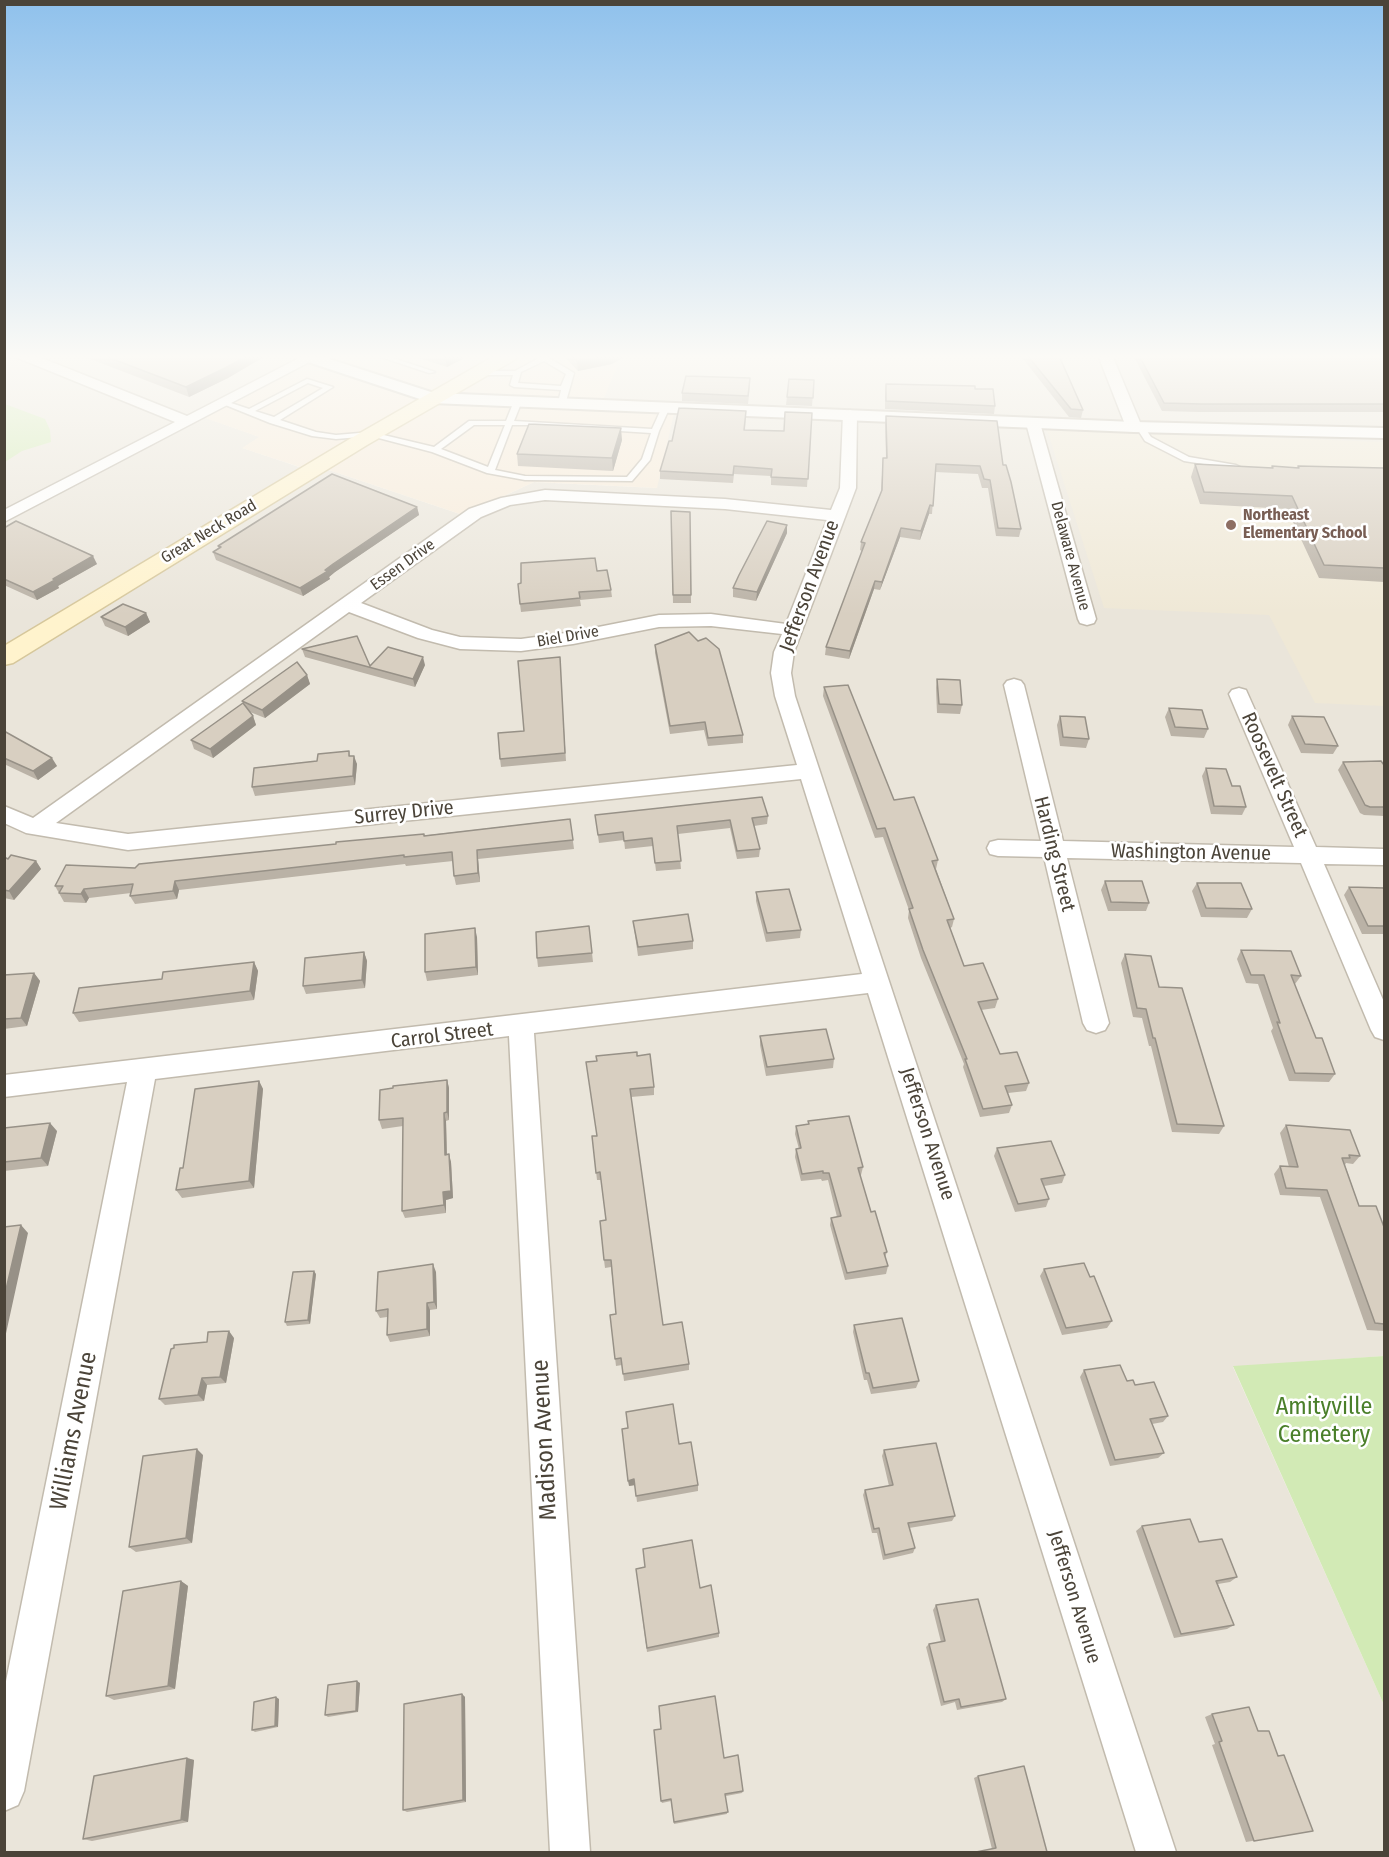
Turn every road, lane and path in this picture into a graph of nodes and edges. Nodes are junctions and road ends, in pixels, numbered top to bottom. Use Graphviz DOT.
graph roads {
  1 [pos="147,442"];
  2 [pos="325,442"];
  3 [pos="358,442"];
  4 [pos="402,442"];
  5 [pos="446,442"];
  6 [pos="502,442"];
  7 [pos="652,442"];
  8 [pos="849,442"];
  9 [pos="1038,442"];
  10 [pos="1153,442"];
  11 [pos="435,450"];
  12 [pos="331,458"];
  13 [pos="1250,468"];
  14 [pos="490,471"];
  15 [pos="836,516"];
  16 [pos="4,517"];
  17 [pos="348,604"];
  18 [pos="1087,620"];
  19 [pos="793,630"];
  20 [pos="4,657"];
  21 [pos="1014,685"];
  22 [pos="1239,694"];
  23 [pos="808,771"];
  24 [pos="4,813"];
  25 [pos="34,828"];
  26 [pos="998,848"];
  27 [pos="1052,850"];
  28 [pos="1309,855"];
  29 [pos="1384,857"];
  30 [pos="878,982"];
  31 [pos="1096,1023"];
  32 [pos="521,1027"];
  33 [pos="1384,1030"];
  34 [pos="143,1070"];
  35 [pos="4,1086"];
  36 [pos="4,1791"];
  37 [pos="570,1852"];
  38 [pos="1156,1852"];
  1 -- 16 [label="street"];
  2 -- 12 [label="lane"];
  3 -- 12 [label="main road, Great Neck Road"];
  4 -- 11 [label="lane"];
  5 -- 11 [label="lane"];
  6 -- 14 [label="lane"];
  7 -- 14 [label="lane"];
  8 -- 15 [label="street, Jefferson Avenue"];
  9 -- 18 [label="street, Delaware Avenue"];
  10 -- 13 [label="lane"];
  11 -- 14 [label="lane"];
  12 -- 20 [label="main road, Great Neck Road"];
  15 -- 17 [label="street, Essen Drive"];
  15 -- 19 [label="street, Jefferson Avenue"];
  17 -- 19 [label="street, Biel Drive"];
  17 -- 25 [label="street, Essen Drive"];
  19 -- 23 [label="street, Jefferson Avenue"];
  21 -- 27 [label="street, Harding Street"];
  22 -- 28 [label="street, Roosevelt Street"];
  23 -- 25 [label="street, Surrey Drive"];
  23 -- 30 [label="street, Jefferson Avenue"];
  24 -- 25 [label="street, Surrey Drive"];
  26 -- 27 [label="street, Washington Avenue"];
  27 -- 28 [label="street, Washington Avenue"];
  27 -- 31 [label="street, Harding Street"];
  28 -- 29 [label="street, Washington Avenue"];
  28 -- 33 [label="street, Roosevelt Street"];
  30 -- 32 [label="street, Carrol Street"];
  30 -- 38 [label="street, Jefferson Avenue"];
  32 -- 34 [label="street, Carrol Street"];
  32 -- 37 [label="street, Madison Avenue"];
  34 -- 35 [label="street, Carrol Street"];
  34 -- 36 [label="street, Williams Avenue"];
}
